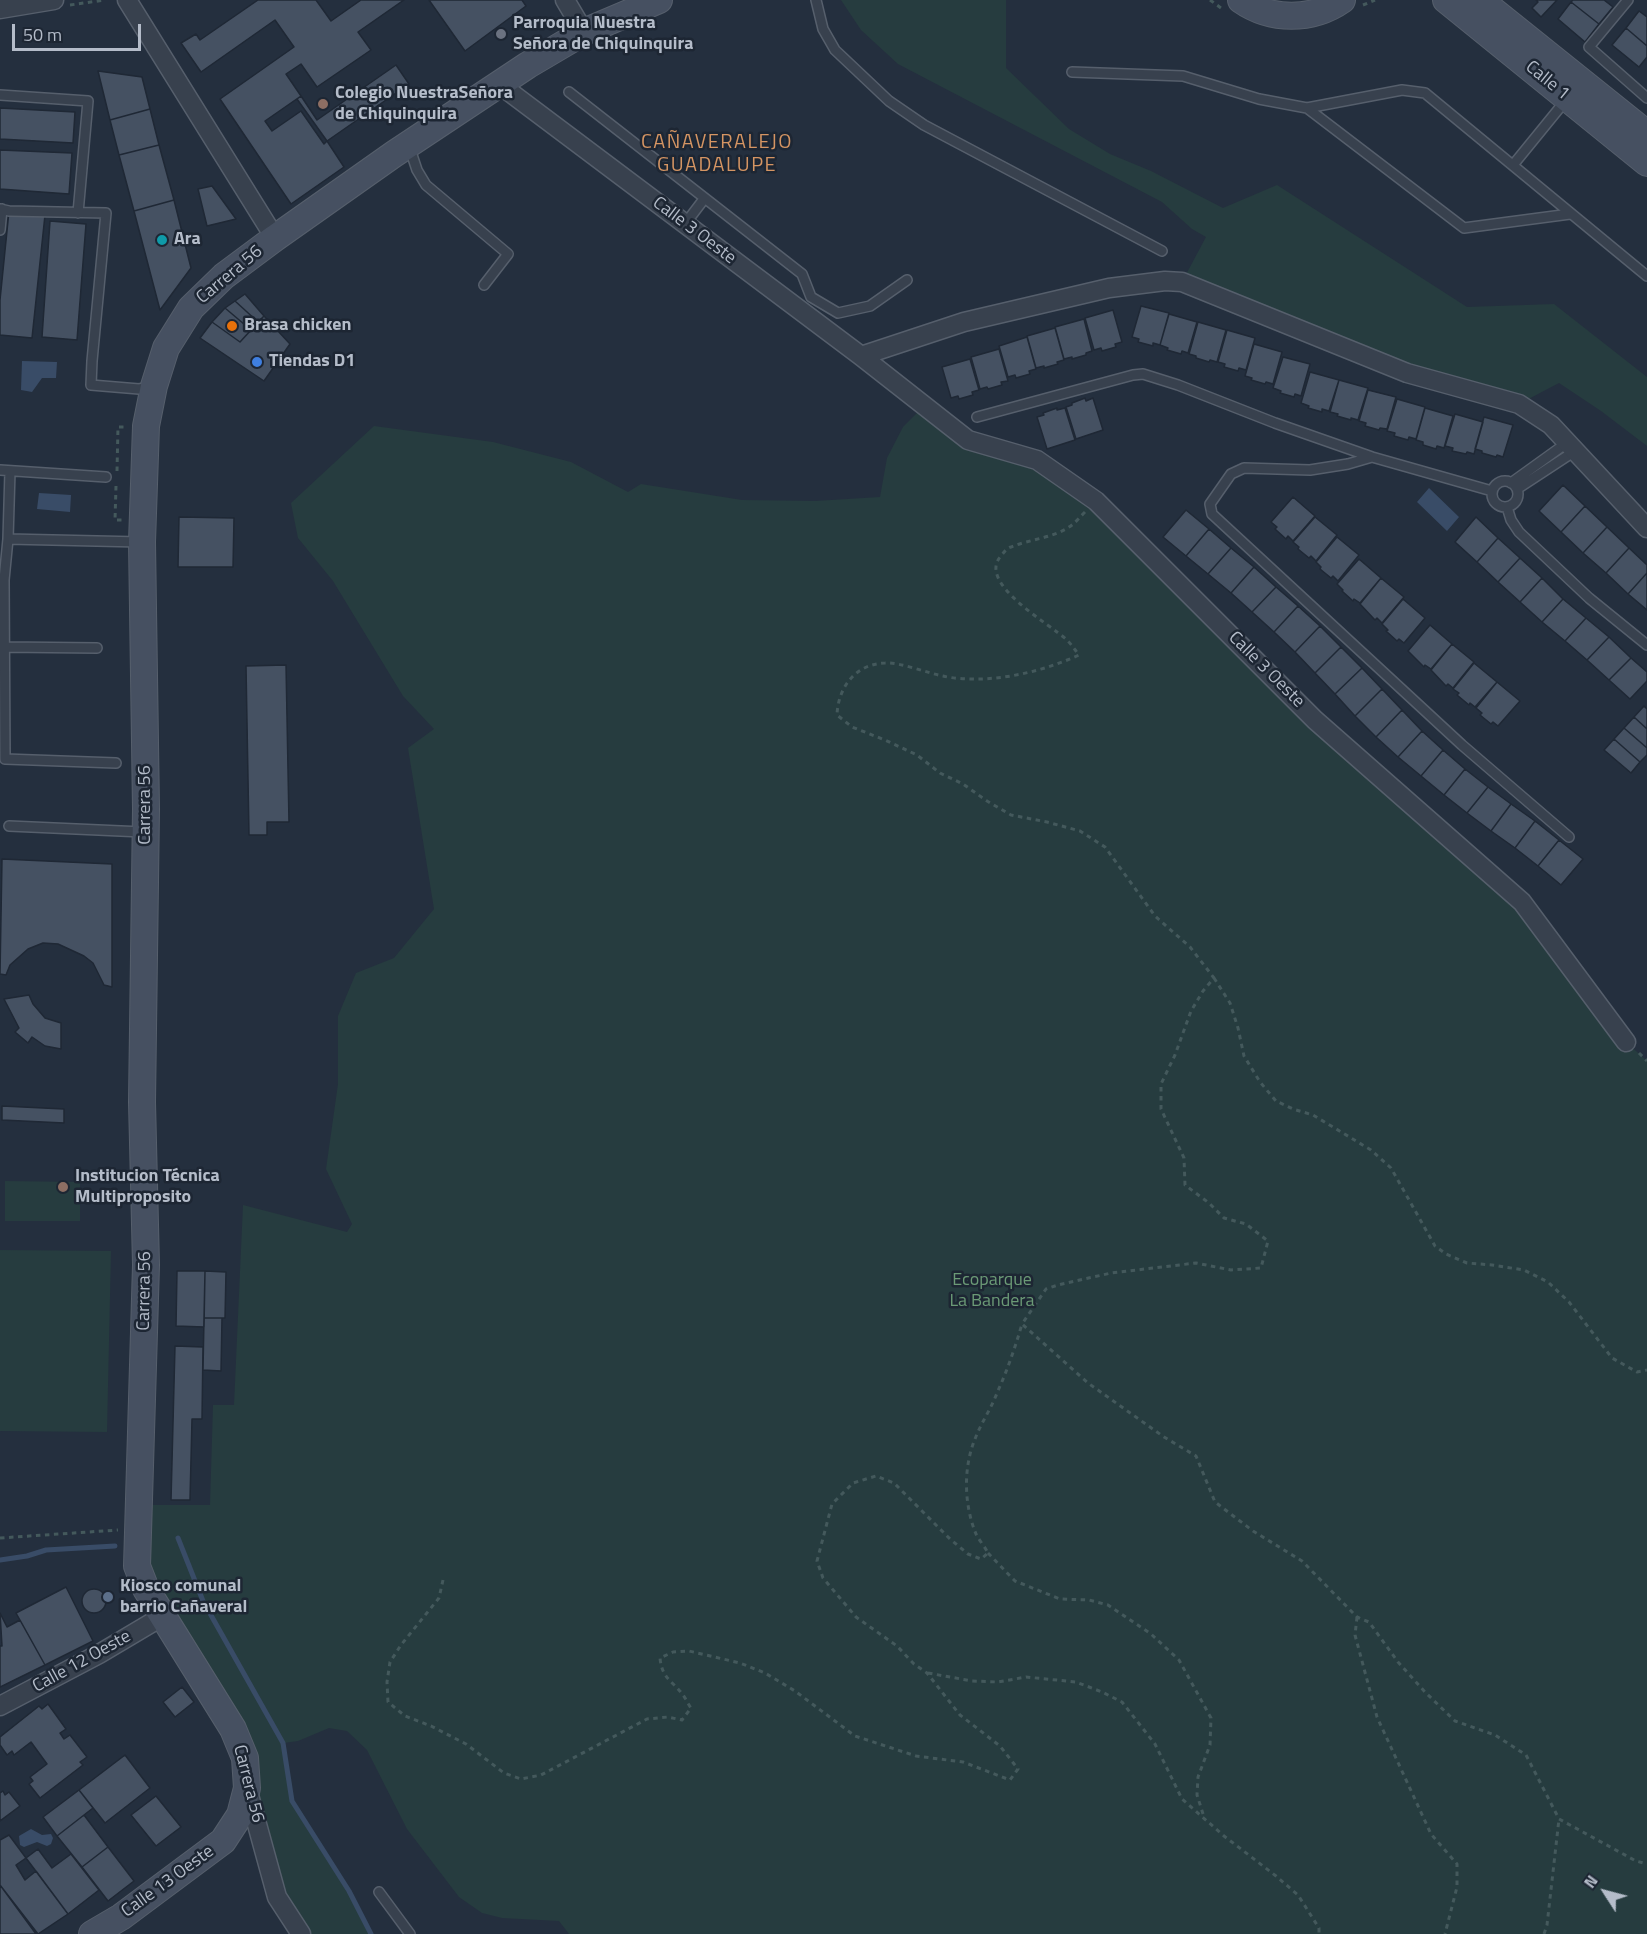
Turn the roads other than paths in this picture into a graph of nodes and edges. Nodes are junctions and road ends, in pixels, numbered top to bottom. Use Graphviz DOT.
graph roads {
  1 [pos="54,0"];
  2 [pos="127,0"];
  3 [pos="565,0"];
  4 [pos="659,0"];
  5 [pos="816,0"];
  6 [pos="1241,0"];
  7 [pos="1342,0"];
  8 [pos="1446,0"];
  9 [pos="1480,0"];
  10 [pos="1628,0"];
  11 [pos="0,9"];
  12 [pos="584,32"];
  13 [pos="1071,72"];
  14 [pos="499,84"];
  15 [pos="569,92"];
  16 [pos="0,95"];
  17 [pos="1568,98"];
  18 [pos="1647,98"];
  19 [pos="1307,108"];
  20 [pos="1647,134"];
  21 [pos="409,144"];
  22 [pos="1647,163"];
  23 [pos="1513,165"];
  24 [pos="704,199"];
  25 [pos="1,209"];
  26 [pos="78,213"];
  27 [pos="1570,214"];
  28 [pos="685,224"];
  29 [pos="0,230"];
  30 [pos="275,238"];
  31 [pos="1162,251"];
  32 [pos="1647,276"];
  33 [pos="907,280"];
  34 [pos="484,285"];
  35 [pos="861,356"];
  36 [pos="154,386"];
  37 [pos="977,417"];
  38 [pos="1572,446"];
  39 [pos="1372,457"];
  40 [pos="0,470"];
  41 [pos="10,471"];
  42 [pos="106,477"];
  43 [pos="1514,486"];
  44 [pos="1492,491"];
  45 [pos="1507,507"];
  46 [pos="1647,528"];
  47 [pos="8,539"];
  48 [pos="142,542"];
  49 [pos="2,580"];
  50 [pos="1647,645"];
  51 [pos="4,647"];
  52 [pos="97,648"];
  53 [pos="116,763"];
  54 [pos="9,826"];
  55 [pos="146,832"];
  56 [pos="1569,837"];
  57 [pos="1626,1042"];
  58 [pos="163,1616"];
  59 [pos="0,1706"];
  60 [pos="247,1788"];
  61 [pos="223,1841"];
  62 [pos="263,1843"];
  63 [pos="379,1892"];
  64 [pos="92,1934"];
  65 [pos="302,1934"];
  66 [pos="410,1934"];
  1 -- 11 [label="street"];
  2 -- 30 [label="street"];
  3 -- 12 [label="street"];
  4 -- 12 [label="street, Carrera 56"];
  5 -- 31 [label="lane"];
  6 -- 7 [label="street"];
  8 -- 17 [label="street, Calle 1"];
  9 -- 20 [label="street, Calle 1"];
  10 -- 18 [label="lane"];
  12 -- 14 [label="street, Carrera 56"];
  13 -- 19 [label="lane"];
  14 -- 21 [label="street, Carrera 56"];
  14 -- 28 [label="street, Calle 3 Oeste"];
  15 -- 24 [label="lane"];
  16 -- 26 [label="lane"];
  17 -- 22 [label="street, Calle 1"];
  17 -- 23 [label="lane"];
  19 -- 23 [label="lane"];
  19 -- 27 [label="lane"];
  21 -- 30 [label="street, Carrera 56"];
  21 -- 34 [label="lane"];
  23 -- 27 [label="lane"];
  24 -- 28 [label="lane"];
  24 -- 33 [label="lane"];
  25 -- 26 [label="lane"];
  25 -- 29 [label="lane"];
  26 -- 36 [label="lane"];
  27 -- 32 [label="lane"];
  28 -- 35 [label="street, Calle 3 Oeste"];
  30 -- 36 [label="street, Carrera 56"];
  35 -- 38 [label="street"];
  35 -- 57 [label="street, Calle 3 Oeste"];
  36 -- 48 [label="street, Carrera 56"];
  37 -- 39 [label="lane"];
  38 -- 43 [label="lane"];
  38 -- 46 [label="street"];
  39 -- 44 [label="lane"];
  39 -- 56 [label="lane"];
  40 -- 41 [label="lane"];
  41 -- 42 [label="lane"];
  41 -- 47 [label="lane"];
  43 -- 44 [label="lane"];
  43 -- 45 [label="lane"];
  44 -- 45 [label="lane"];
  45 -- 50 [label="lane"];
  47 -- 48 [label="lane"];
  47 -- 49 [label="lane"];
  48 -- 55 [label="street, Carrera 56"];
  49 -- 51 [label="lane"];
  51 -- 52 [label="lane"];
  51 -- 53 [label="lane"];
  54 -- 55 [label="lane"];
  55 -- 58 [label="street, Carrera 56"];
  58 -- 59 [label="street, Calle 12 Oeste"];
  58 -- 60 [label="street, Carrera 56"];
  60 -- 61 [label="street, Calle 13 Oeste"];
  60 -- 62 [label="street, Carrera 56"];
  61 -- 62 [label="street, Carrera 56"];
  61 -- 64 [label="street, Calle 13 Oeste"];
  62 -- 65 [label="street, Carrera 56"];
  63 -- 66 [label="lane"];
}
